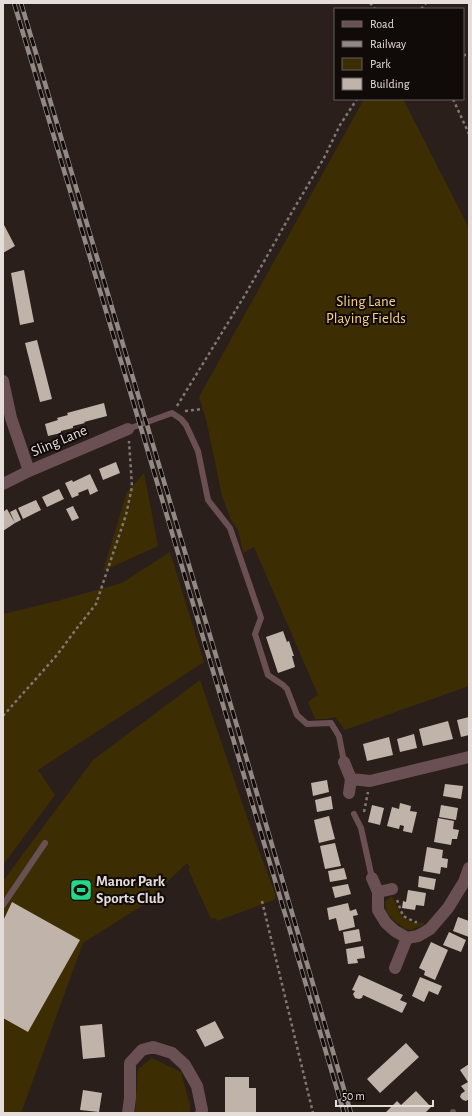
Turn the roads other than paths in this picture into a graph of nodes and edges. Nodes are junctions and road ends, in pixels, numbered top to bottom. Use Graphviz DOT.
graph roads {
  1 [pos="3,381"];
  2 [pos="128,429"];
  3 [pos="29,471"];
  4 [pos="3,484"];
  5 [pos="469,758"];
  6 [pos="344,762"];
  7 [pos="351,779"];
  8 [pos="349,793"];
  9 [pos="354,814"];
  10 [pos="45,842"];
  11 [pos="469,868"];
  12 [pos="372,878"];
  13 [pos="392,889"];
  14 [pos="378,892"];
  15 [pos="3,905"];
  16 [pos="407,938"];
  17 [pos="395,968"];
  18 [pos="128,1113"];
  19 [pos="201,1113"];
  1 -- 3 [label="street"];
  2 -- 3 [label="street, Sling Lane"];
  2 -- 6 [label="lane"];
  3 -- 4 [label="street, Sling Lane"];
  5 -- 7 [label="street"];
  6 -- 7 [label="street"];
  7 -- 8 [label="street"];
  9 -- 12 [label="lane"];
  10 -- 15 [label="lane"];
  11 -- 16 [label="street"];
  12 -- 14 [label="street"];
  13 -- 14 [label="street"];
  14 -- 16 [label="street"];
  16 -- 17 [label="street"];
  18 -- 19 [label="street"];
}
